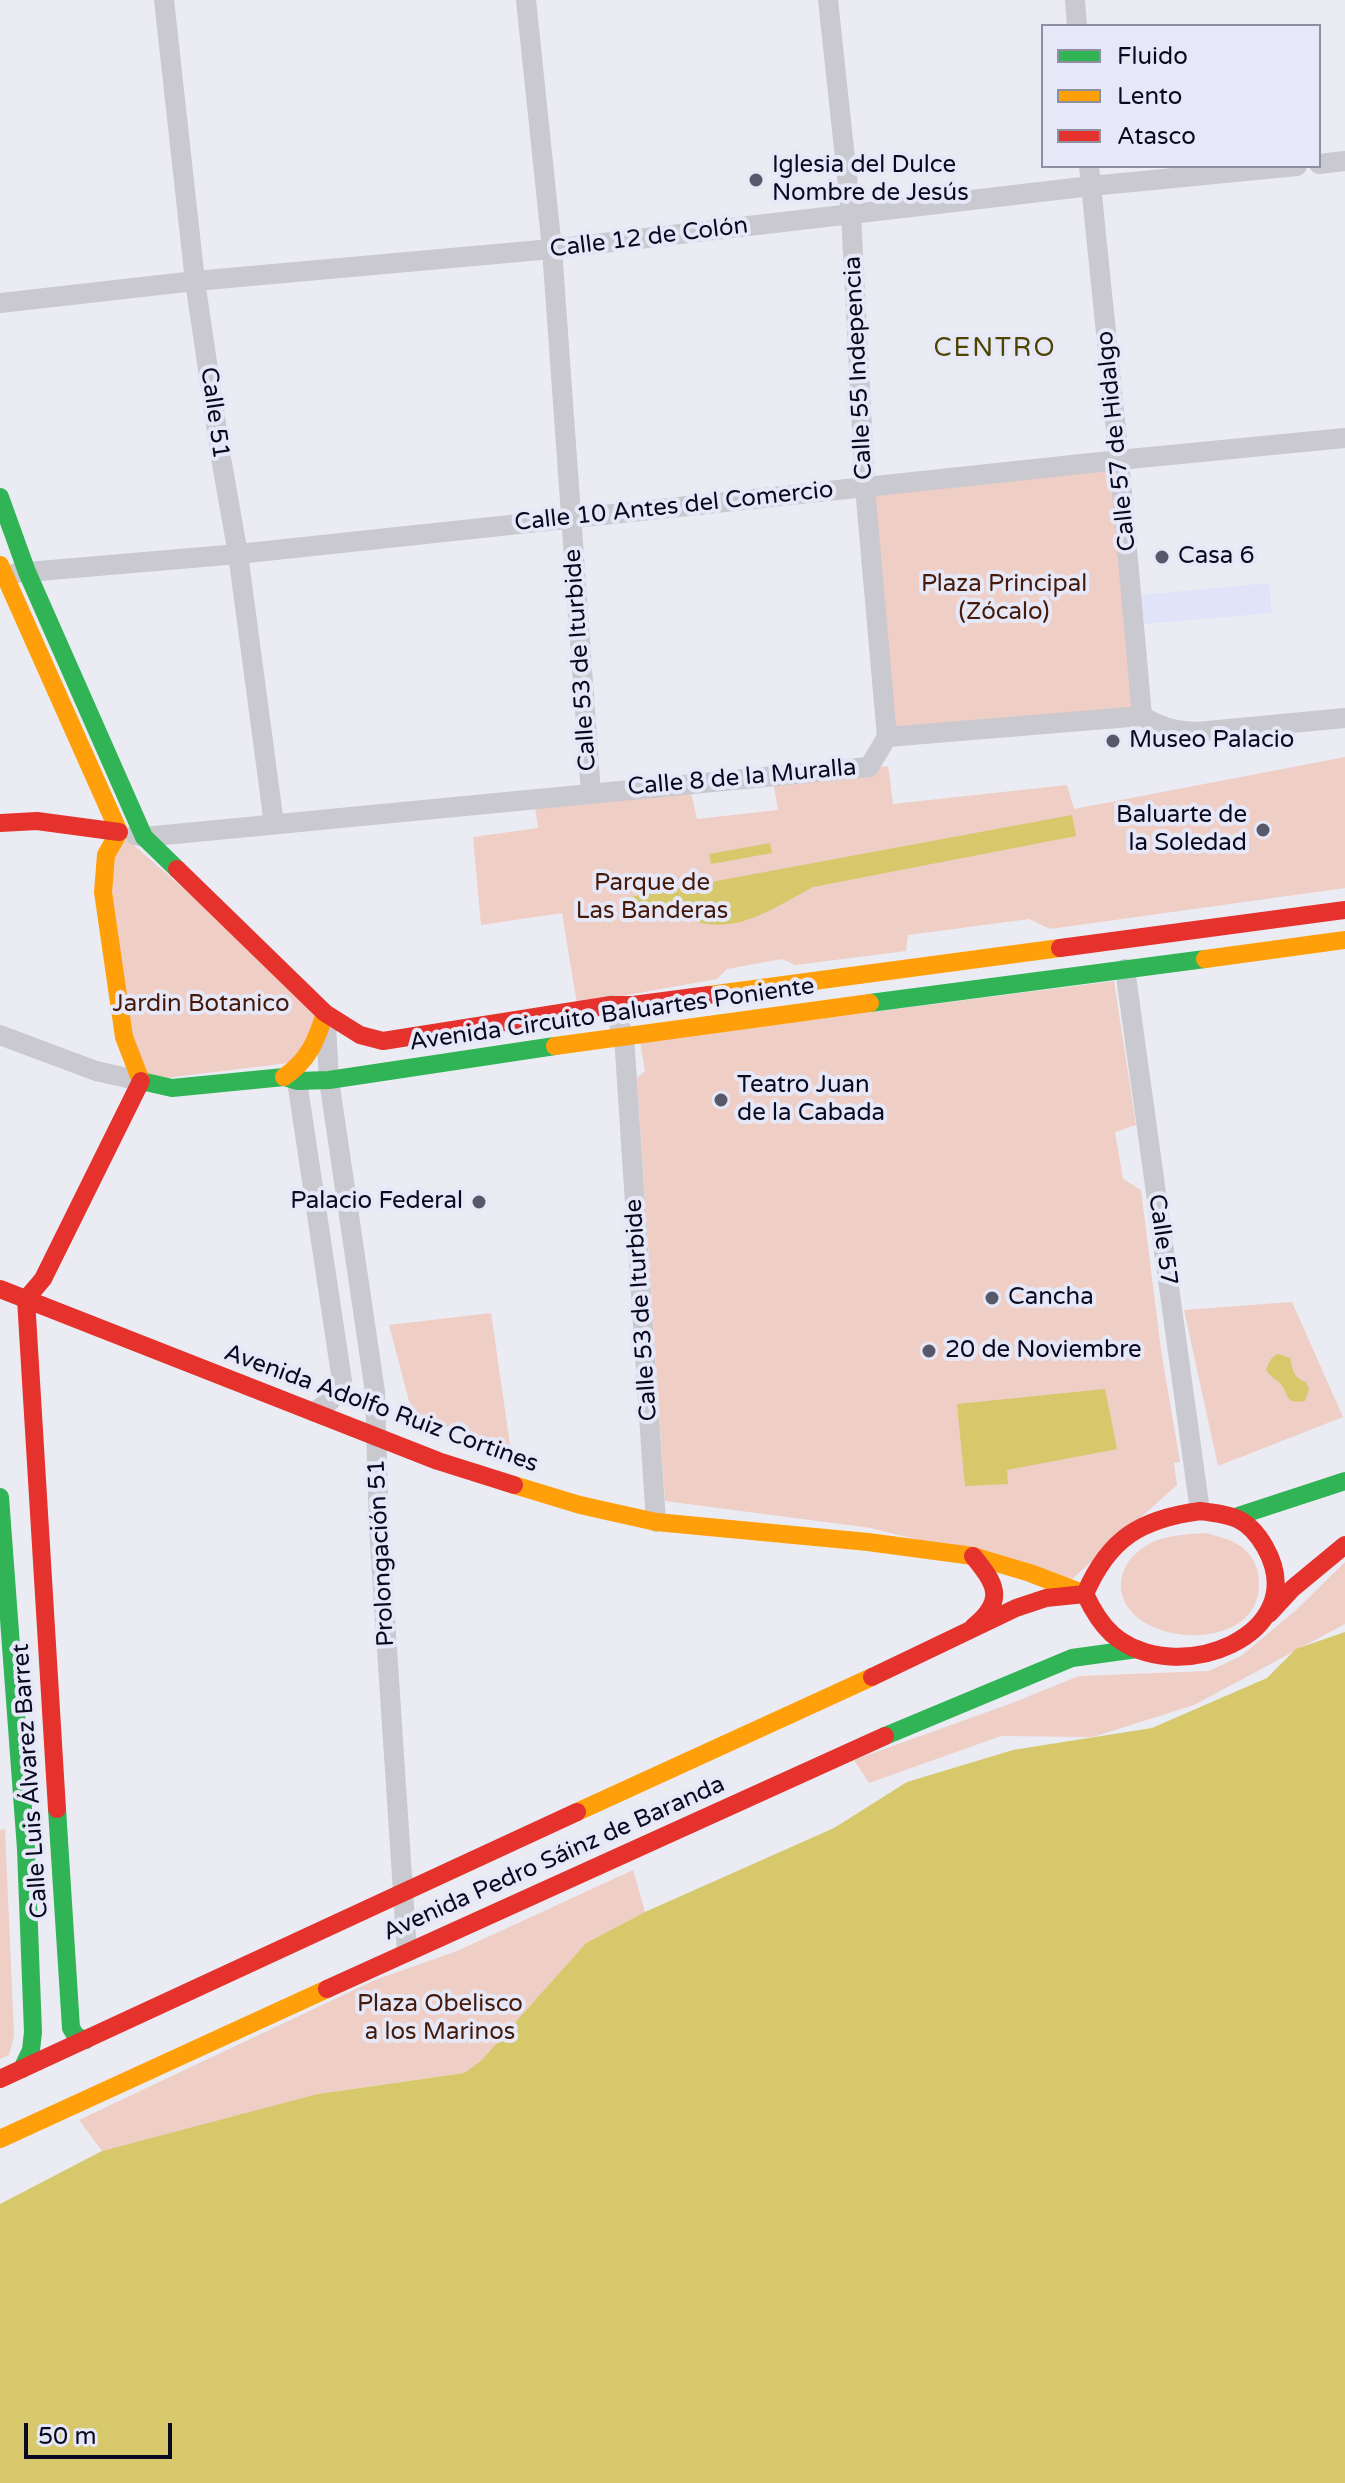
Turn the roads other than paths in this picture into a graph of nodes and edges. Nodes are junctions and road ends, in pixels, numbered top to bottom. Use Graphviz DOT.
graph roads {
  1 [pos="164,0"];
  2 [pos="526,0"];
  3 [pos="828,0"];
  4 [pos="1075,0"];
  5 [pos="1077,24"];
  6 [pos="1345,161"];
  7 [pos="1321,164"];
  8 [pos="1256,168"];
  9 [pos="1090,176"];
  10 [pos="851,214"];
  11 [pos="552,249"];
  12 [pos="195,281"];
  13 [pos="0,303"];
  14 [pos="1345,438"];
  15 [pos="1119,460"];
  16 [pos="865,487"];
  17 [pos="0,497"];
  18 [pos="570,518"];
  19 [pos="238,554"];
  20 [pos="1,572"];
  21 [pos="27,572"];
  22 [pos="1142,716"];
  23 [pos="1345,718"];
  24 [pos="887,737"];
  25 [pos="591,794"];
  26 [pos="0,823"];
  27 [pos="274,824"];
  28 [pos="119,832"];
  29 [pos="144,837"];
  30 [pos="0,840"];
  31 [pos="1345,910"];
  32 [pos="1345,940"];
  33 [pos="1125,969"];
  34 [pos="611,1005"];
  35 [pos="325,1013"];
  36 [pos="0,1035"];
  37 [pos="624,1036"];
  38 [pos="291,1079"];
  39 [pos="329,1080"];
  40 [pos="141,1081"];
  41 [pos="0,1289"];
  42 [pos="26,1299"];
  43 [pos="0,1308"];
  44 [pos="314,1412"];
  45 [pos="375,1437"];
  46 [pos="1345,1481"];
  47 [pos="15,1495"];
  48 [pos="1200,1511"];
  49 [pos="1238,1516"];
  50 [pos="656,1522"];
  51 [pos="1345,1545"];
  52 [pos="40,1552"];
  53 [pos="4,1556"];
  54 [pos="973,1556"];
  55 [pos="1085,1594"];
  56 [pos="1267,1615"];
  57 [pos="970,1630"];
  58 [pos="1137,1649"];
  59 [pos="6,1672"];
  60 [pos="7,1707"];
  61 [pos="59,1846"];
  62 [pos="26,1849"];
  63 [pos="401,1892"];
  64 [pos="407,1952"];
  65 [pos="86,2040"];
  66 [pos="22,2069"];
  67 [pos="0,2079"];
  68 [pos="0,2139"];
  1 -- 12 [label="street, Calle 51"];
  2 -- 11 [label="street, Calle 53 de Iturbide"];
  3 -- 10 [label="street, Calle 55 Indepencia"];
  4 -- 5 [label="street"];
  6 -- 7 [label="street"];
  8 -- 9 [label="street, Calle 12 de Colón"];
  9 -- 10 [label="street, Calle 12 de Colón"];
  9 -- 15 [label="street, Calle 57 de Hidalgo"];
  10 -- 11 [label="street, Calle 12 de Colón"];
  10 -- 16 [label="street, Calle 55 Indepencia"];
  11 -- 12 [label="street, Calle 12 de Colón"];
  11 -- 18 [label="street, Calle 53 de Iturbide"];
  12 -- 13 [label="street, Calle 12 de Colón"];
  12 -- 19 [label="street, Calle 51"];
  14 -- 15 [label="street, Calle 10 Antes del Comercio"];
  15 -- 16 [label="street, Calle 10 Antes del Comercio"];
  15 -- 22 [label="street, Calle 57 de Hidalgo"];
  16 -- 18 [label="street, Calle 10 Antes del Comercio"];
  16 -- 24 [label="street, Calle 55 Indepencia"];
  17 -- 21 [label="main road"];
  18 -- 19 [label="street, Calle 10 Antes del Comercio"];
  18 -- 25 [label="street, Calle 53 de Iturbide"];
  19 -- 21 [label="street, Calle 10 Antes del Comercio"];
  19 -- 27 [label="street, Calle 51"];
  20 -- 21 [label="street, Calle 10 Antes del Comercio"];
  20 -- 28 [label="main road"];
  21 -- 29 [label="main road"];
  22 -- 23 [label="street"];
  22 -- 24 [label="street"];
  24 -- 25 [label="street, Calle 8 de la Muralla"];
  25 -- 27 [label="street, Calle 8 de la Muralla"];
  26 -- 28 [label="main road"];
  27 -- 29 [label="street, Calle 8 de la Muralla"];
  28 -- 29 [label="street, Calle 8 de la Muralla"];
  28 -- 30 [label="main road"];
  28 -- 40 [label="main road"];
  29 -- 35 [label="main road, Avenida Circuito Baluartes Poniente"];
  31 -- 34 [label="main road, Avenida Circuito Baluartes Poniente"];
  32 -- 33 [label="main road, Avenida Circuito Baluartes Poniente"];
  33 -- 37 [label="main road, Avenida Circuito Baluartes Poniente"];
  33 -- 48 [label="street, Calle 57"];
  34 -- 35 [label="main road, Avenida Circuito Baluartes Poniente"];
  34 -- 37 [label="street, Calle 53 de Iturbide"];
  35 -- 38 [label="main road"];
  35 -- 39 [label="street, Prolongación 51"];
  36 -- 40 [label="street"];
  37 -- 39 [label="main road, Avenida Circuito Baluartes Poniente"];
  37 -- 50 [label="street, Calle 53 de Iturbide"];
  38 -- 39 [label="main road, Avenida Circuito Baluartes Poniente"];
  38 -- 40 [label="main road, Avenida Circuito Baluartes Poniente"];
  38 -- 44 [label="street"];
  39 -- 45 [label="street, Prolongación 51"];
  40 -- 42 [label="main road"];
  41 -- 42 [label="main road, Avenida Adolfo Ruiz Cortines"];
  42 -- 43 [label="main road"];
  42 -- 44 [label="main road, Avenida Adolfo Ruiz Cortines"];
  42 -- 47 [label="main road, Calle Luis Álvarez Barret"];
  44 -- 45 [label="main road, Avenida Adolfo Ruiz Cortines"];
  45 -- 50 [label="main road, Avenida Adolfo Ruiz Cortines"];
  45 -- 63 [label="street, Prolongación 51"];
  46 -- 49 [label="main road"];
  47 -- 52 [label="main road, Calle Luis Álvarez Barret"];
  47 -- 53 [label="main road, Calle Luis Álvarez Barret"];
  48 -- 49 [label="main road"];
  48 -- 55 [label="main road"];
  49 -- 56 [label="main road"];
  50 -- 54 [label="main road, Avenida Adolfo Ruiz Cortines"];
  51 -- 56 [label="main road"];
  52 -- 53 [label="main road"];
  52 -- 61 [label="main road, Calle Luis Álvarez Barret"];
  53 -- 59 [label="main road, Calle Luis Álvarez Barret"];
  54 -- 55 [label="main road, Avenida Adolfo Ruiz Cortines"];
  54 -- 57 [label="main road"];
  55 -- 57 [label="main road, Avenida Pedro Sáinz de Baranda"];
  55 -- 58 [label="main road"];
  56 -- 58 [label="main road"];
  57 -- 63 [label="main road, Avenida Pedro Sáinz de Baranda"];
  58 -- 64 [label="main road, Avenida Pedro Sáinz de Baranda"];
  59 -- 60 [label="main road, Calle Luis Álvarez Barret"];
  60 -- 62 [label="main road, Calle Luis Álvarez Barret"];
  61 -- 62 [label="main road"];
  61 -- 65 [label="main road, Calle Luis Álvarez Barret"];
  62 -- 66 [label="main road, Calle Luis Álvarez Barret"];
  63 -- 64 [label="street, Prolongación 51"];
  63 -- 65 [label="main road, Avenida Pedro Sáinz de Baranda"];
  64 -- 68 [label="main road, Avenida Pedro Sáinz de Baranda"];
  65 -- 66 [label="main road, Avenida Pedro Sáinz de Baranda"];
  66 -- 67 [label="main road, Avenida Pedro Sáinz de Baranda"];
}
